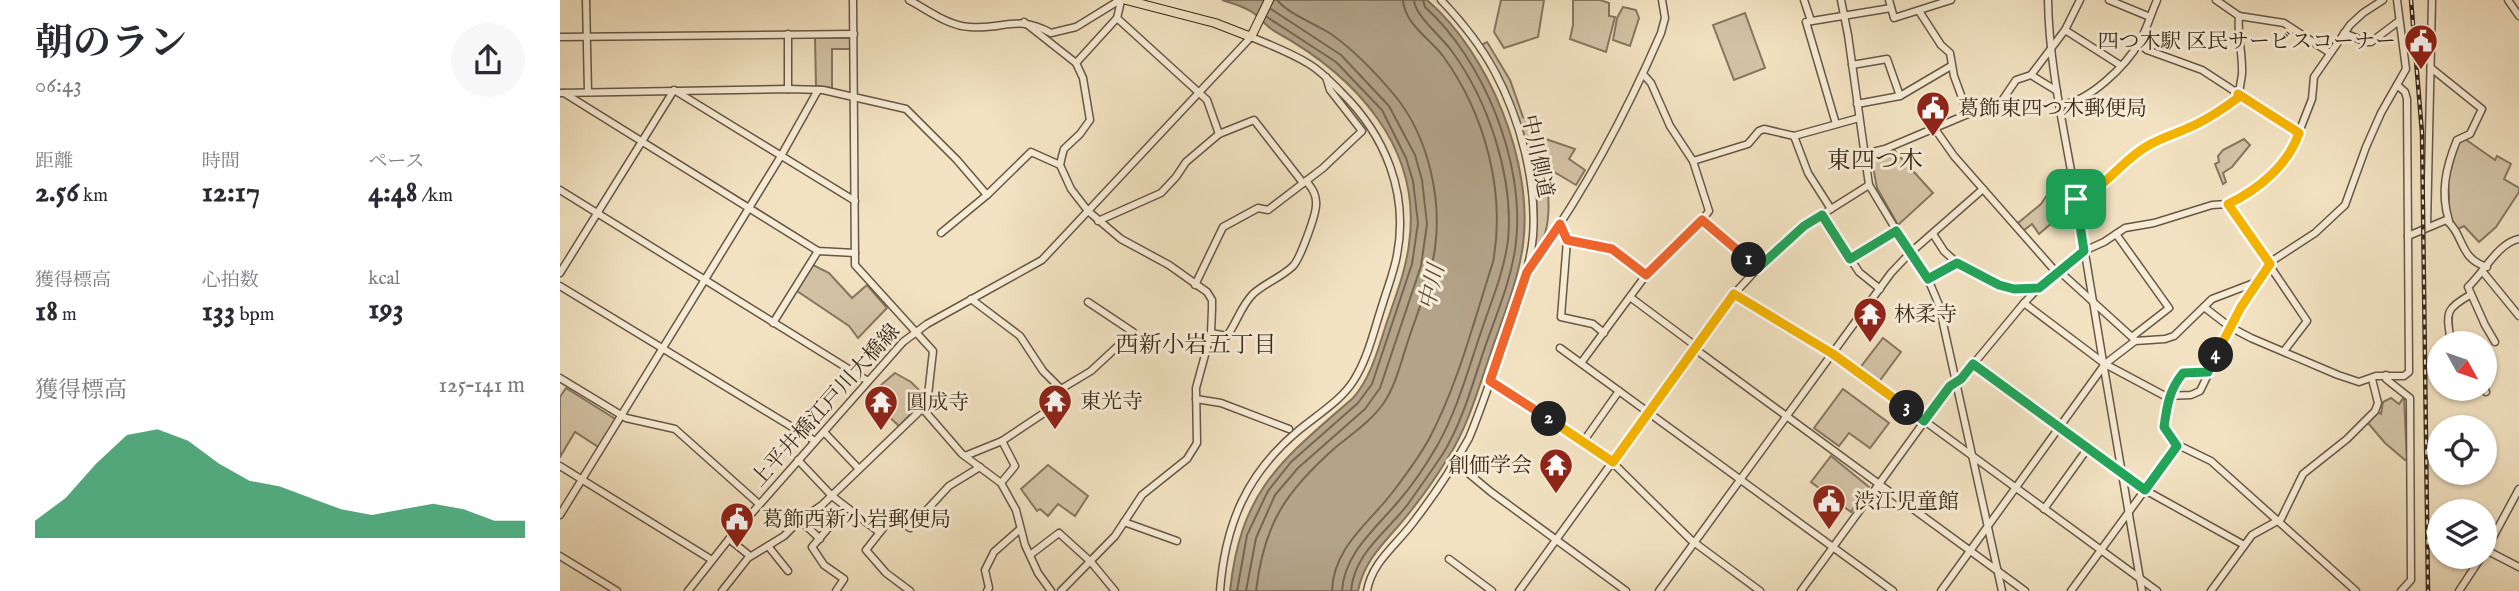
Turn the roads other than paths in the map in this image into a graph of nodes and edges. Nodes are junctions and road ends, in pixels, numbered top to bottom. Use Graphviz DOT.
graph roads {
  1 [pos="586,0"];
  2 [pos="853,0"];
  3 [pos="909,0"];
  4 [pos="1123,0"];
  5 [pos="1269,0"];
  6 [pos="1441,0"];
  7 [pos="1804,0"];
  8 [pos="1841,0"];
  9 [pos="1889,0"];
  10 [pos="1951,0"];
  11 [pos="2048,0"];
  12 [pos="2080,0"];
  13 [pos="2109,0"];
  14 [pos="2157,0"];
  15 [pos="2216,0"];
  16 [pos="2383,0"];
  17 [pos="2397,0"];
  18 [pos="2432,0"];
  19 [pos="2508,0"];
  20 [pos="1664,1"];
  21 [pos="1891,8"];
  22 [pos="1919,11"];
  23 [pos="1844,15"];
  24 [pos="2239,16"];
  25 [pos="2519,16"];
  26 [pos="1117,18"];
  27 [pos="2150,18"];
  28 [pos="1811,21"];
  29 [pos="1024,22"];
  30 [pos="2399,22"];
  31 [pos="2065,30"];
  32 [pos="2344,33"];
  33 [pos="788,34"];
  34 [pos="854,34"];
  35 [pos="1253,35"];
  36 [pos="560,37"];
  37 [pos="586,37"];
  38 [pos="2139,43"];
  39 [pos="2051,49"];
  40 [pos="2330,53"];
  41 [pos="1076,63"];
  42 [pos="1852,65"];
  43 [pos="2120,65"];
  44 [pos="1951,66"];
  45 [pos="2431,68"];
  46 [pos="1643,74"];
  47 [pos="2031,75"];
  48 [pos="1325,76"];
  49 [pos="2397,85"];
  50 [pos="788,89"];
  51 [pos="674,90"];
  52 [pos="818,90"];
  53 [pos="588,92"];
  54 [pos="1200,92"];
  55 [pos="2057,92"];
  56 [pos="562,93"];
  57 [pos="2238,94"];
  58 [pos="1900,96"];
  59 [pos="855,97"];
  60 [pos="1857,104"];
  61 [pos="2060,105"];
  62 [pos="1968,114"];
  63 [pos="1859,118"];
  64 [pos="1836,124"];
  65 [pos="1935,129"];
  66 [pos="2299,133"];
  67 [pos="1219,134"];
  68 [pos="1794,136"];
  69 [pos="641,142"];
  70 [pos="1864,154"];
  71 [pos="781,156"];
  72 [pos="1693,161"];
  73 [pos="1060,165"];
  74 [pos="1304,182"];
  75 [pos="1869,185"];
  76 [pos="1983,188"];
  77 [pos="560,190"];
  78 [pos="987,195"];
  79 [pos="2076,199"];
  80 [pos="855,201"];
  81 [pos="2228,204"];
  82 [pos="749,208"];
  83 [pos="1830,209"];
  84 [pos="1088,211"];
  85 [pos="598,212"];
  86 [pos="1822,215"];
  87 [pos="1098,220"];
  88 [pos="1702,220"];
  89 [pos="2449,221"];
  90 [pos="1560,224"];
  91 [pos="2427,228"];
  92 [pos="1896,231"];
  93 [pos="941,233"];
  94 [pos="1933,234"];
  95 [pos="2116,234"];
  96 [pos="2408,236"];
  97 [pos="2519,239"];
  98 [pos="1567,240"];
  99 [pos="818,251"];
  100 [pos="2084,251"];
  101 [pos="855,253"];
  102 [pos="1910,253"];
  103 [pos="1850,259"];
  104 [pos="1957,263"];
  105 [pos="2270,264"];
  106 [pos="1758,268"];
  107 [pos="2485,270"];
  108 [pos="2057,271"];
  109 [pos="1527,272"];
  110 [pos="560,273"];
  111 [pos="1646,275"];
  112 [pos="1928,279"];
  113 [pos="704,280"];
  114 [pos="2256,282"];
  115 [pos="1195,285"];
  116 [pos="560,286"];
  117 [pos="2039,288"];
  118 [pos="1880,289"];
  119 [pos="1734,294"];
  120 [pos="2470,295"];
  121 [pos="1630,297"];
  122 [pos="971,299"];
  123 [pos="1088,302"];
  124 [pos="2024,303"];
  125 [pos="2094,303"];
  126 [pos="2204,307"];
  127 [pos="2519,316"];
  128 [pos="773,323"];
  129 [pos="2230,327"];
  130 [pos="2449,331"];
  131 [pos="2489,331"];
  132 [pos="914,332"];
  133 [pos="1210,333"];
  134 [pos="1604,333"];
  135 [pos="2134,339"];
  136 [pos="663,347"];
  137 [pos="1560,348"];
  138 [pos="1696,348"];
  139 [pos="2284,351"];
  140 [pos="1833,354"];
  141 [pos="1581,363"];
  142 [pos="1973,364"];
  143 [pos="2105,364"];
  144 [pos="2208,372"];
  145 [pos="2386,375"];
  146 [pos="560,377"];
  147 [pos="2372,379"];
  148 [pos="868,381"];
  149 [pos="1490,381"];
  150 [pos="1957,381"];
  151 [pos="1061,389"];
  152 [pos="1619,391"];
  153 [pos="2169,396"];
  154 [pos="1196,399"];
  155 [pos="923,409"];
  156 [pos="1649,413"];
  157 [pos="621,415"];
  158 [pos="1787,416"];
  159 [pos="1924,421"];
  160 [pos="2060,428"];
  161 [pos="1289,429"];
  162 [pos="824,432"];
  163 [pos="815,441"];
  164 [pos="1002,441"];
  165 [pos="1583,442"];
  166 [pos="2177,446"];
  167 [pos="2088,448"];
  168 [pos="965,456"];
  169 [pos="1974,457"];
  170 [pos="798,460"];
  171 [pos="1613,462"];
  172 [pos="1456,463"];
  173 [pos="560,466"];
  174 [pos="980,467"];
  175 [pos="859,469"];
  176 [pos="2122,472"];
  177 [pos="581,479"];
  178 [pos="1740,480"];
  179 [pos="1001,483"];
  180 [pos="1879,484"];
  181 [pos="2017,488"];
  182 [pos="2519,489"];
  183 [pos="2145,490"];
  184 [pos="832,496"];
  185 [pos="759,504"];
  186 [pos="2045,509"];
  187 [pos="560,513"];
  188 [pos="2129,513"];
  189 [pos="800,520"];
  190 [pos="2277,520"];
  191 [pos="1124,522"];
  192 [pos="830,527"];
  193 [pos="1988,527"];
  194 [pos="2497,529"];
  195 [pos="1019,530"];
  196 [pos="878,532"];
  197 [pos="729,539"];
  198 [pos="820,539"];
  199 [pos="1556,540"];
  200 [pos="1177,541"];
  201 [pos="1695,543"];
  202 [pos="2244,545"];
  203 [pos="768,546"];
  204 [pos="1832,547"];
  205 [pos="2101,550"];
  206 [pos="1970,551"];
  207 [pos="750,555"];
  208 [pos="1030,555"];
  209 [pos="560,556"];
  210 [pos="2497,558"];
  211 [pos="1449,559"];
  212 [pos="712,560"];
  213 [pos="1091,562"];
  214 [pos="2519,567"];
  215 [pos="2473,569"];
  216 [pos="788,570"];
  217 [pos="1997,571"];
  218 [pos="2140,578"];
  219 [pos="617,591"];
  220 [pos="688,591"];
  221 [pos="722,591"];
  222 [pos="836,591"];
  223 [pos="910,591"];
  224 [pos="987,591"];
  225 [pos="1051,591"];
  226 [pos="1061,591"];
  227 [pos="1115,591"];
  228 [pos="1220,591"];
  229 [pos="1367,591"];
  230 [pos="1492,591"];
  231 [pos="1519,591"];
  232 [pos="1626,591"];
  233 [pos="1659,591"];
  234 [pos="1760,591"];
  235 [pos="1801,591"];
  236 [pos="1893,591"];
  237 [pos="1941,591"];
  238 [pos="2002,591"];
  239 [pos="2025,591"];
  240 [pos="2071,591"];
  241 [pos="2142,591"];
  242 [pos="2157,591"];
  243 [pos="2211,591"];
  244 [pos="2356,591"];
  245 [pos="2401,591"];
  246 [pos="2459,591"];
  1 -- 37 [label="street"];
  2 -- 34 [label="street"];
  3 -- 29 [label="street"];
  4 -- 26 [label="street"];
  4 -- 29 [label="street"];
  4 -- 35 [label="main road"];
  5 -- 35 [label="main road"];
  6 -- 109 [label="street, 中川側道"];
  7 -- 28 [label="street"];
  8 -- 23 [label="street"];
  9 -- 21 [label="street"];
  10 -- 22 [label="street"];
  11 -- 39 [label="street"];
  12 -- 31 [label="street"];
  13 -- 27 [label="street"];
  14 -- 27 [label="street"];
  15 -- 24 [label="street"];
  16 -- 32 [label="street"];
  17 -- 30 [label="street"];
  18 -- 45 [label="street"];
  19 -- 25 [label="street"];
  20 -- 46 [label="street"];
  21 -- 22 [label="street"];
  21 -- 23 [label="street"];
  22 -- 44 [label="street"];
  23 -- 28 [label="street"];
  23 -- 42 [label="street"];
  24 -- 40 [label="street"];
  24 -- 57 [label="street"];
  26 -- 41 [label="street"];
  26 -- 54 [label="street"];
  27 -- 38 [label="street"];
  28 -- 64 [label="street"];
  29 -- 41 [label="street"];
  30 -- 32 [label="street"];
  30 -- 49 [label="street"];
  31 -- 39 [label="street"];
  31 -- 43 [label="street"];
  32 -- 40 [label="street"];
  33 -- 34 [label="street"];
  33 -- 37 [label="street"];
  33 -- 50 [label="street"];
  34 -- 59 [label="street"];
  35 -- 48 [label="street"];
  35 -- 54 [label="street, 上平井橋江戸川大橋線"];
  36 -- 37 [label="street"];
  37 -- 53 [label="street"];
  38 -- 43 [label="street"];
  38 -- 57 [label="street"];
  39 -- 47 [label="street"];
  39 -- 55 [label="street"];
  40 -- 66 [label="street"];
  41 -- 73 [label="street"];
  42 -- 58 [label="street"];
  42 -- 60 [label="street"];
  43 -- 61 [label="street"];
  44 -- 58 [label="street"];
  44 -- 62 [label="street"];
  45 -- 89 [label="street"];
  45 -- 91 [label="street"];
  46 -- 72 [label="street"];
  46 -- 90 [label="street"];
  47 -- 55 [label="street"];
  47 -- 62 [label="street"];
  48 -- 74 [label="street"];
  48 -- 228 [label="street"];
  49 -- 96 [label="street"];
  49 -- 105 [label="street"];
  50 -- 51 [label="street"];
  50 -- 52 [label="street"];
  51 -- 53 [label="street"];
  51 -- 69 [label="street"];
  51 -- 71 [label="street"];
  52 -- 59 [label="street"];
  52 -- 71 [label="street"];
  53 -- 56 [label="street"];
  54 -- 67 [label="street"];
  54 -- 84 [label="street, 上平井橋江戸川大橋線"];
  55 -- 61 [label="street"];
  56 -- 69 [label="street"];
  57 -- 66 [label="street"];
  57 -- 79 [label="street"];
  58 -- 60 [label="street"];
  59 -- 78 [label="street"];
  59 -- 80 [label="street"];
  60 -- 63 [label="street"];
  61 -- 79 [label="street"];
  62 -- 65 [label="street"];
  63 -- 64 [label="street"];
  63 -- 70 [label="street"];
  64 -- 68 [label="street"];
  65 -- 70 [label="street"];
  65 -- 76 [label="street"];
  66 -- 81 [label="street"];
  67 -- 74 [label="street"];
  67 -- 87 [label="street"];
  68 -- 72 [label="street"];
  68 -- 83 [label="street"];
  69 -- 82 [label="street"];
  69 -- 85 [label="street"];
  70 -- 75 [label="street"];
  71 -- 80 [label="street"];
  71 -- 82 [label="street"];
  72 -- 88 [label="street"];
  73 -- 78 [label="street"];
  73 -- 84 [label="street"];
  74 -- 115 [label="street"];
  74 -- 133 [label="street"];
  75 -- 83 [label="street"];
  75 -- 92 [label="street"];
  76 -- 94 [label="street"];
  76 -- 108 [label="street"];
  77 -- 85 [label="street"];
  78 -- 93 [label="street"];
  79 -- 100 [label="street"];
  80 -- 101 [label="street"];
  81 -- 95 [label="street"];
  81 -- 105 [label="street"];
  82 -- 99 [label="street"];
  82 -- 113 [label="street"];
  83 -- 86 [label="street"];
  84 -- 87 [label="street"];
  84 -- 122 [label="street, 上平井橋江戸川大橋線"];
  85 -- 110 [label="street"];
  85 -- 113 [label="street"];
  86 -- 103 [label="street"];
  86 -- 106 [label="street"];
  87 -- 115 [label="street"];
  88 -- 106 [label="street"];
  88 -- 111 [label="street"];
  89 -- 91 [label="street"];
  89 -- 107 [label="street"];
  90 -- 98 [label="street"];
  90 -- 109 [label="street"];
  91 -- 96 [label="street"];
  92 -- 102 [label="street"];
  92 -- 103 [label="street"];
  94 -- 102 [label="street"];
  94 -- 104 [label="street"];
  95 -- 100 [label="street"];
  95 -- 135 [label="street"];
  96 -- 145 [label="street"];
  97 -- 107 [label="street"];
  98 -- 111 [label="street"];
  98 -- 134 [label="street"];
  99 -- 101 [label="street"];
  99 -- 128 [label="street"];
  100 -- 108 [label="street"];
  100 -- 125 [label="street"];
  101 -- 132 [label="street"];
  102 -- 112 [label="street"];
  102 -- 118 [label="street"];
  103 -- 118 [label="street"];
  104 -- 112 [label="street"];
  104 -- 117 [label="street"];
  105 -- 114 [label="street"];
  105 -- 139 [label="street"];
  106 -- 119 [label="street"];
  107 -- 120 [label="street"];
  107 -- 127 [label="street"];
  108 -- 117 [label="street"];
  108 -- 125 [label="street"];
  109 -- 149 [label="street, 中川側道"];
  111 -- 121 [label="street"];
  112 -- 150 [label="street"];
  113 -- 128 [label="street"];
  113 -- 136 [label="street"];
  114 -- 126 [label="street"];
  114 -- 129 [label="street"];
  115 -- 133 [label="street"];
  116 -- 136 [label="street"];
  117 -- 124 [label="street"];
  118 -- 140 [label="street"];
  119 -- 138 [label="street"];
  119 -- 140 [label="street"];
  120 -- 130 [label="street"];
  120 -- 131 [label="street"];
  121 -- 134 [label="street"];
  121 -- 138 [label="street"];
  122 -- 132 [label="street, 上平井橋江戸川大橋線"];
  122 -- 151 [label="street"];
  123 -- 151 [label="street"];
  124 -- 142 [label="street"];
  124 -- 143 [label="street"];
  125 -- 135 [label="street"];
  125 -- 143 [label="street"];
  126 -- 129 [label="street"];
  126 -- 135 [label="street"];
  128 -- 148 [label="street"];
  129 -- 139 [label="street"];
  129 -- 144 [label="street"];
  132 -- 148 [label="street, 上平井橋江戸川大橋線"];
  132 -- 155 [label="street"];
  133 -- 154 [label="street"];
  134 -- 141 [label="street"];
  135 -- 143 [label="street"];
  136 -- 157 [label="street"];
  136 -- 163 [label="street"];
  137 -- 141 [label="street"];
  138 -- 156 [label="street"];
  138 -- 158 [label="street"];
  139 -- 147 [label="street"];
  140 -- 158 [label="street"];
  140 -- 159 [label="street"];
  141 -- 152 [label="street"];
  142 -- 150 [label="street"];
  142 -- 160 [label="street"];
  143 -- 153 [label="street"];
  143 -- 160 [label="street"];
  143 -- 176 [label="street"];
  144 -- 153 [label="street"];
  144 -- 153 [label="street"];
  145 -- 147 [label="street"];
  145 -- 245 [label="street"];
  146 -- 157 [label="street"];
  147 -- 190 [label="street"];
  148 -- 162 [label="street, 上平井橋江戸川大橋線"];
  149 -- 165 [label="street"];
  149 -- 172 [label="street, 中川側道"];
  150 -- 159 [label="street"];
  150 -- 169 [label="street"];
  151 -- 164 [label="street"];
  152 -- 156 [label="street"];
  152 -- 165 [label="street"];
  153 -- 166 [label="street"];
  154 -- 161 [label="street"];
  154 -- 191 [label="street"];
  155 -- 168 [label="street"];
  155 -- 175 [label="street"];
  156 -- 171 [label="street"];
  156 -- 178 [label="street"];
  157 -- 177 [label="street"];
  157 -- 185 [label="street"];
  158 -- 178 [label="street"];
  158 -- 180 [label="street"];
  159 -- 169 [label="street"];
  159 -- 180 [label="street"];
  160 -- 167 [label="street"];
  160 -- 181 [label="street"];
  162 -- 163 [label="street, 上平井橋江戸川大橋線"];
  162 -- 175 [label="street"];
  163 -- 170 [label="street, 上平井橋江戸川大橋線"];
  164 -- 168 [label="street"];
  164 -- 179 [label="street"];
  165 -- 171 [label="street"];
  166 -- 183 [label="street"];
  166 -- 190 [label="street"];
  167 -- 176 [label="street"];
  167 -- 186 [label="street"];
  168 -- 174 [label="street"];
  169 -- 181 [label="street"];
  169 -- 193 [label="street"];
  170 -- 184 [label="street"];
  170 -- 185 [label="street, 上平井橋江戸川大橋線"];
  171 -- 199 [label="street"];
  171 -- 201 [label="street"];
  172 -- 199 [label="street"];
  172 -- 229 [label="street, 中川側道"];
  173 -- 177 [label="street"];
  174 -- 179 [label="street"];
  174 -- 196 [label="street"];
  175 -- 184 [label="street"];
  176 -- 183 [label="street"];
  176 -- 188 [label="street"];
  177 -- 187 [label="street"];
  177 -- 212 [label="street"];
  178 -- 201 [label="street"];
  178 -- 204 [label="street"];
  179 -- 195 [label="street"];
  180 -- 204 [label="street"];
  180 -- 206 [label="street"];
  181 -- 186 [label="street"];
  181 -- 193 [label="street"];
  182 -- 194 [label="street"];
  183 -- 188 [label="street"];
  183 -- 202 [label="street"];
  184 -- 189 [label="street"];
  184 -- 196 [label="street"];
  185 -- 197 [label="street, 上平井橋江戸川大橋線"];
  186 -- 205 [label="street"];
  188 -- 205 [label="street"];
  188 -- 218 [label="street"];
  189 -- 198 [label="street"];
  189 -- 203 [label="street"];
  190 -- 202 [label="street"];
  190 -- 244 [label="street"];
  191 -- 200 [label="street"];
  191 -- 213 [label="street"];
  192 -- 198 [label="street"];
  193 -- 206 [label="street"];
  193 -- 217 [label="street"];
  195 -- 208 [label="street"];
  195 -- 224 [label="street"];
  196 -- 223 [label="street"];
  197 -- 207 [label="street"];
  197 -- 212 [label="street, 上平井橋江戸川大橋線"];
  198 -- 222 [label="street"];
  199 -- 231 [label="street"];
  199 -- 232 [label="street"];
  201 -- 233 [label="street"];
  201 -- 234 [label="street"];
  202 -- 243 [label="street"];
  203 -- 207 [label="street"];
  203 -- 216 [label="street"];
  204 -- 235 [label="street"];
  204 -- 236 [label="street"];
  205 -- 218 [label="street"];
  205 -- 240 [label="street"];
  206 -- 217 [label="street"];
  206 -- 237 [label="street"];
  207 -- 221 [label="street"];
  208 -- 213 [label="street"];
  208 -- 225 [label="street"];
  209 -- 219 [label="street"];
  210 -- 214 [label="street"];
  211 -- 230 [label="street"];
  212 -- 220 [label="street, 上平井橋江戸川大橋線"];
  213 -- 226 [label="street"];
  213 -- 227 [label="street"];
  215 -- 246 [label="street"];
  217 -- 238 [label="street"];
  217 -- 239 [label="street"];
  218 -- 241 [label="street"];
  218 -- 242 [label="street"];
}
